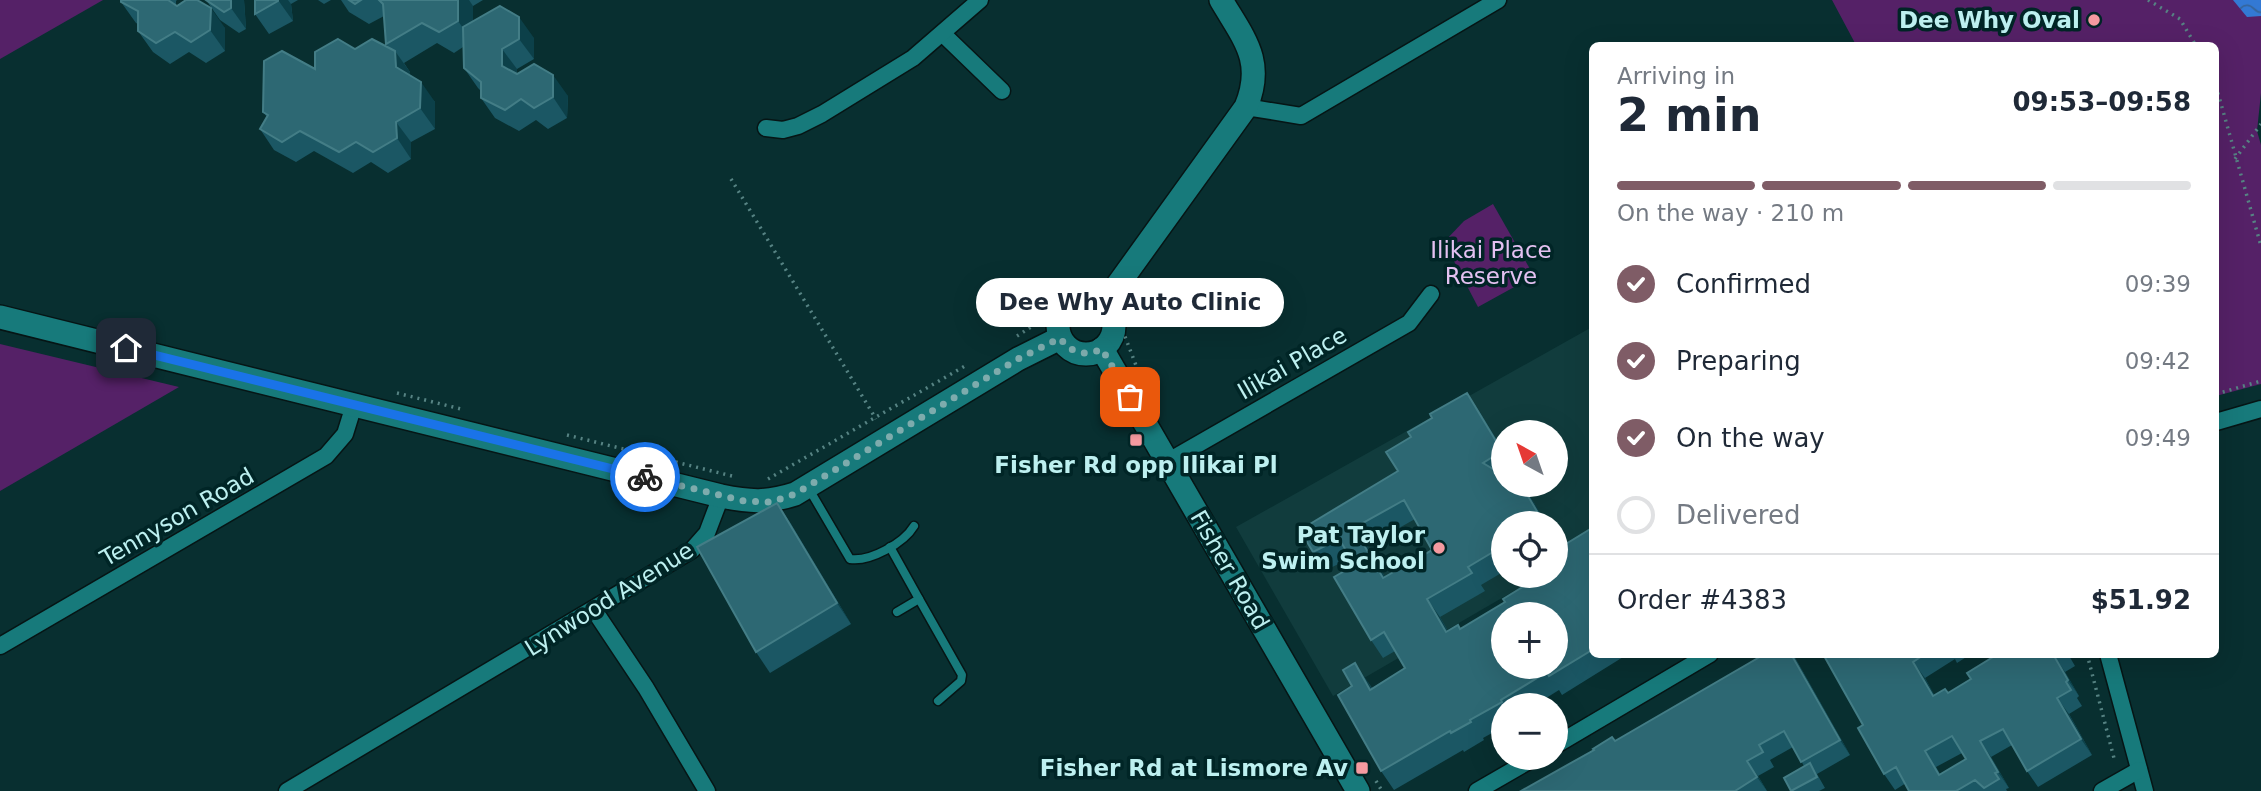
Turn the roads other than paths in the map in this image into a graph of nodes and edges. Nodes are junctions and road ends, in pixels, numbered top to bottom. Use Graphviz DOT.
graph roads {
  1 [pos="980,0"];
  2 [pos="1221,0"];
  3 [pos="1498,0"];
  4 [pos="943,34"];
  5 [pos="1002,91"];
  6 [pos="1246,107"];
  7 [pos="766,128"];
  8 [pos="1431,293"];
  9 [pos="1104,304"];
  10 [pos="0,317"];
  11 [pos="1060,338"];
  12 [pos="1102,349"];
  13 [pos="354,405"];
  14 [pos="2261,409"];
  15 [pos="2219,421"];
  16 [pos="1167,462"];
  17 [pos="807,487"];
  18 [pos="721,496"];
  19 [pos="914,526"];
  20 [pos="890,547"];
  21 [pos="919,598"];
  22 [pos="594,610"];
  23 [pos="897,612"];
  24 [pos="0,646"];
  25 [pos="1703,658"];
  26 [pos="2109,658"];
  27 [pos="938,701"];
  28 [pos="1568,738"];
  29 [pos="1513,770"];
  30 [pos="2139,770"];
  31 [pos="1367,785"];
  32 [pos="308,786"];
  33 [pos="287,791"];
  34 [pos="708,791"];
  35 [pos="1477,791"];
  36 [pos="2102,791"];
  37 [pos="2145,791"];
  1 -- 4 [label="street"];
  2 -- 6 [label="main road"];
  3 -- 6 [label="street"];
  4 -- 5 [label="street"];
  4 -- 7 [label="street"];
  6 -- 9 [label="main road"];
  8 -- 16 [label="street, Ilikai Place"];
  9 -- 11 [label="main road"];
  9 -- 12 [label="main road"];
  10 -- 13 [label="main road"];
  11 -- 12 [label="main road"];
  11 -- 17 [label="main road"];
  12 -- 16 [label="main road, Fisher Road"];
  13 -- 18 [label="main road"];
  13 -- 24 [label="street, Tennyson Road"];
  14 -- 15 [label="street"];
  16 -- 31 [label="main road, Fisher Road"];
  17 -- 18 [label="main road"];
  17 -- 20 [label="lane"];
  18 -- 22 [label="street, Lynwood Avenue"];
  19 -- 20 [label="lane"];
  20 -- 21 [label="lane"];
  21 -- 23 [label="lane"];
  21 -- 27 [label="lane"];
  22 -- 32 [label="street, Lynwood Avenue"];
  22 -- 34 [label="street"];
  25 -- 28 [label="street"];
  26 -- 30 [label="street"];
  29 -- 35 [label="street"];
  30 -- 36 [label="street"];
  30 -- 37 [label="street"];
  32 -- 33 [label="street, Lynwood Avenue"];
}
